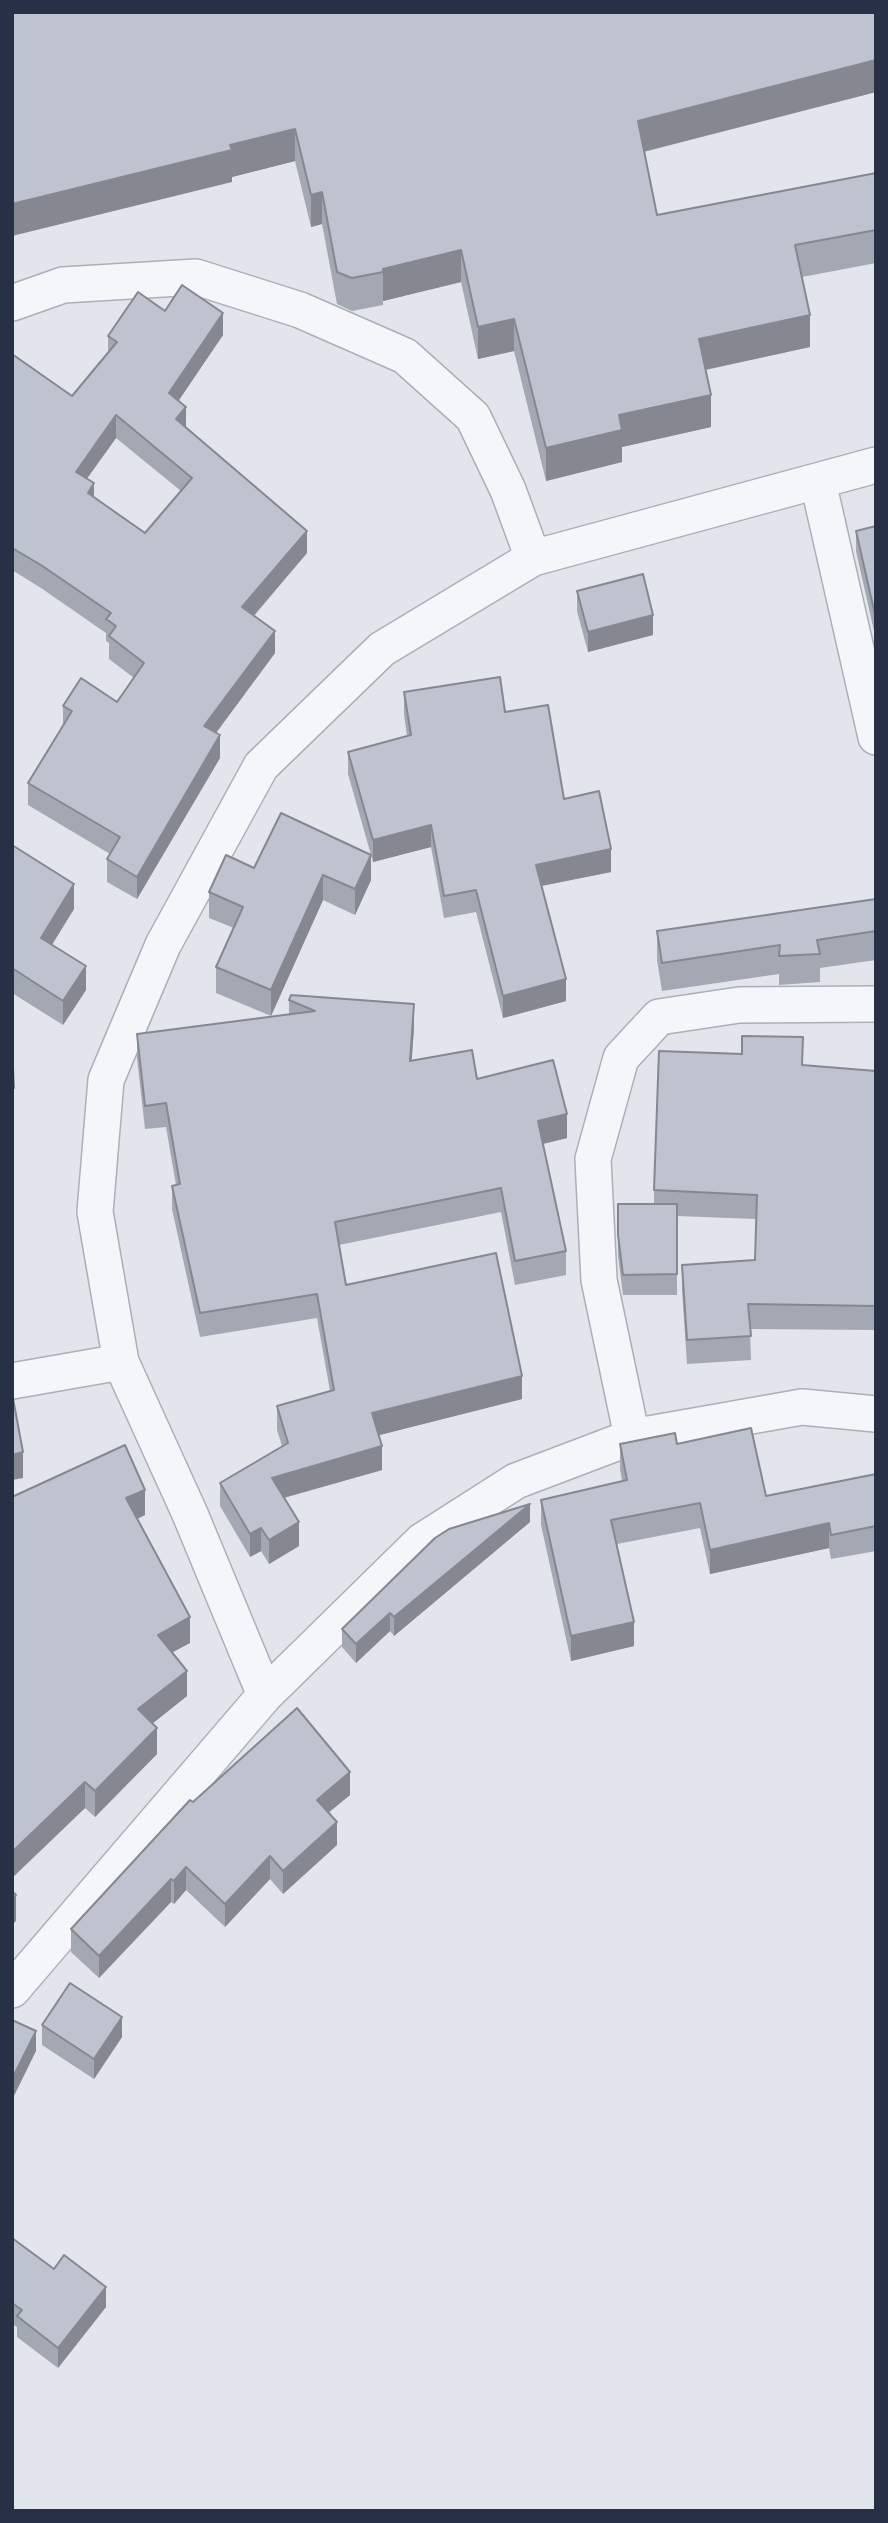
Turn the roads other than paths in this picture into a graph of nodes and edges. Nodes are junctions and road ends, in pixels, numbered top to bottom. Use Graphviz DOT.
graph roads {
  1 [pos="12,303"];
  2 [pos="876,466"];
  3 [pos="818,482"];
  4 [pos="533,558"];
  5 [pos="876,737"];
  6 [pos="876,1004"];
  7 [pos="121,1362"];
  8 [pos="12,1381"];
  9 [pos="876,1414"];
  10 [pos="632,1437"];
  11 [pos="265,1695"];
  12 [pos="12,1990"];
  1 -- 4 [label="street"];
  2 -- 3 [label="street"];
  3 -- 4 [label="street"];
  3 -- 5 [label="street"];
  4 -- 7 [label="street"];
  6 -- 10 [label="street"];
  7 -- 8 [label="street"];
  7 -- 11 [label="street"];
  9 -- 10 [label="street"];
  10 -- 11 [label="street"];
  11 -- 12 [label="street"];
}
